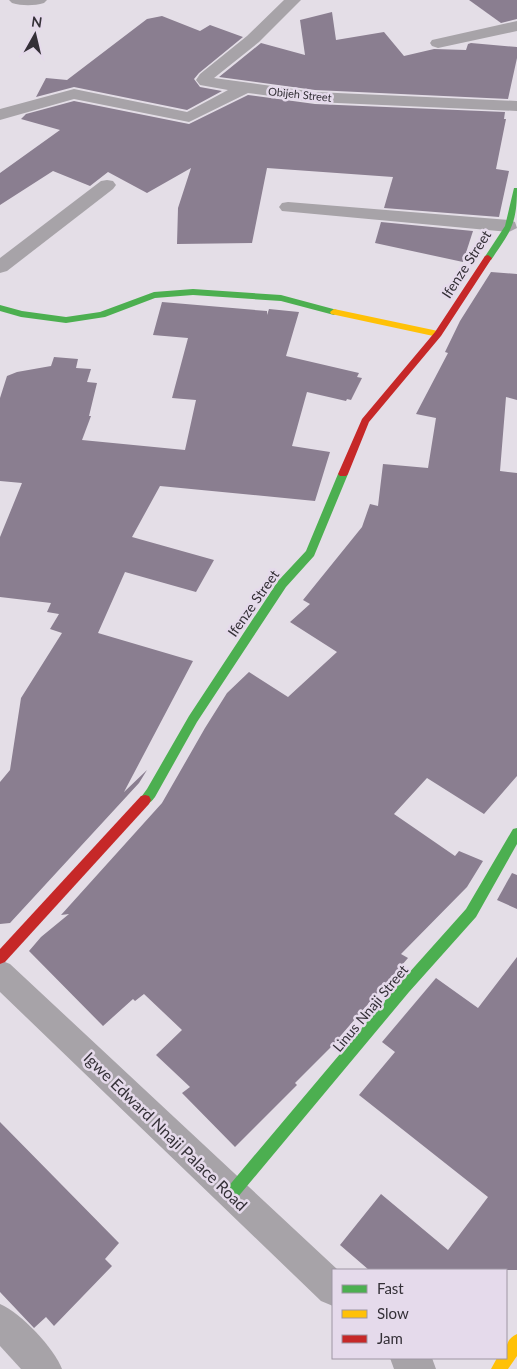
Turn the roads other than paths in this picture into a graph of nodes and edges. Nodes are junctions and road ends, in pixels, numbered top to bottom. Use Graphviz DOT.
graph roads {
  1 [pos="293,0"];
  2 [pos="517,26"];
  3 [pos="438,42"];
  4 [pos="244,88"];
  5 [pos="517,106"];
  6 [pos="0,115"];
  7 [pos="107,185"];
  8 [pos="517,190"];
  9 [pos="288,207"];
  10 [pos="509,226"];
  11 [pos="0,267"];
  12 [pos="0,308"];
  13 [pos="438,334"];
  14 [pos="517,833"];
  15 [pos="0,958"];
  16 [pos="0,973"];
  17 [pos="232,1193"];
  18 [pos="332,1288"];
  19 [pos="0,1321"];
  20 [pos="517,1342"];
  21 [pos="507,1357"];
  22 [pos="408,1359"];
  23 [pos="45,1369"];
  24 [pos="419,1369"];
  1 -- 4 [label="street, Obijeh Street"];
  2 -- 3 [label="street"];
  4 -- 5 [label="street, Obijeh Street"];
  4 -- 6 [label="street"];
  7 -- 11 [label="street"];
  8 -- 10 [label="street, Ifenze Street"];
  9 -- 10 [label="street"];
  10 -- 13 [label="street, Ifenze Street"];
  12 -- 13 [label="street"];
  13 -- 15 [label="street, Ifenze Street"];
  14 -- 17 [label="street, Linus Nnaji Street"];
  16 -- 17 [label="street, Igwe Edward Nnaji Palace Road"];
  17 -- 18 [label="street, Igwe Edward Nnaji Palace Road"];
  19 -- 23 [label="street"];
  20 -- 21 [label="street"];
  22 -- 24 [label="street"];
}
